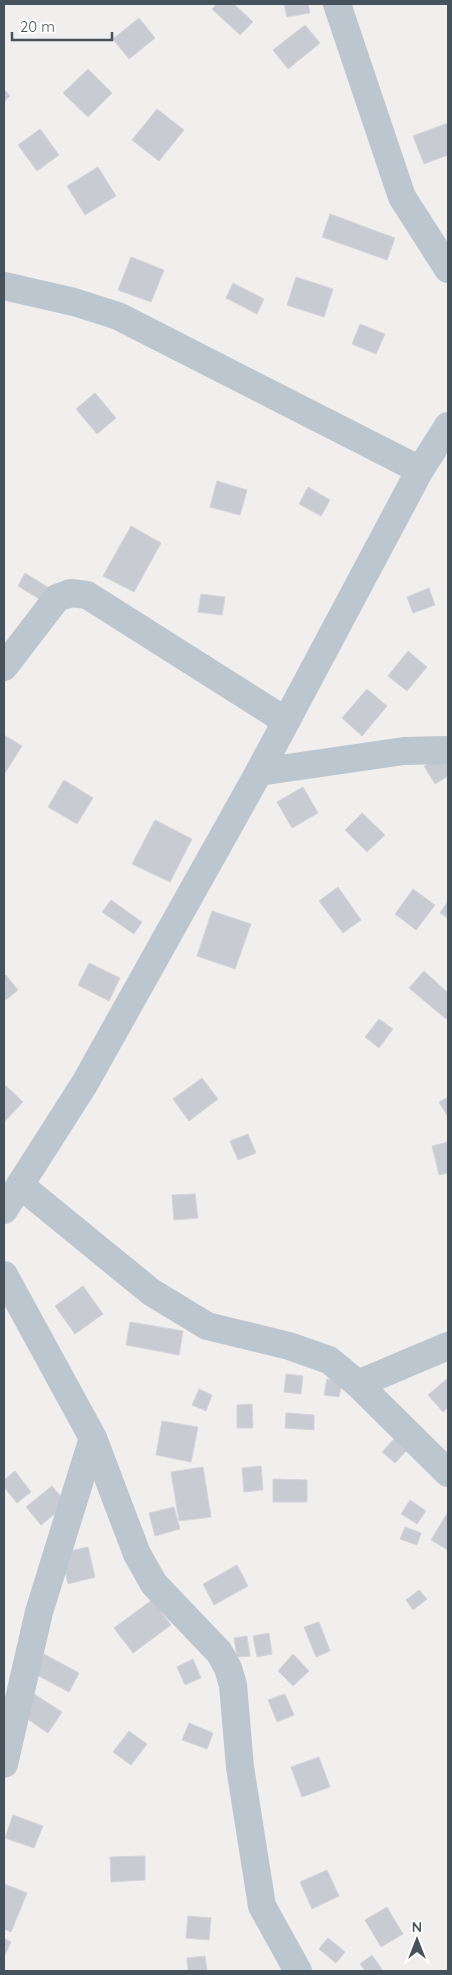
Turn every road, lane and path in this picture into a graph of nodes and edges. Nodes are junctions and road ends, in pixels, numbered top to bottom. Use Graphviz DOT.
graph roads {
  1 [pos="337,4"];
  2 [pos="448,269"];
  3 [pos="4,286"];
  4 [pos="448,426"];
  5 [pos="420,470"];
  6 [pos="4,667"];
  7 [pos="286,721"];
  8 [pos="448,750"];
  9 [pos="259,772"];
  10 [pos="8,1202"];
  11 [pos="4,1275"];
  12 [pos="448,1346"];
  13 [pos="358,1384"];
  14 [pos="93,1438"];
  15 [pos="448,1473"];
  16 [pos="4,1764"];
  17 [pos="298,1971"];
  1 -- 2 [label="street"];
  3 -- 5 [label="street"];
  4 -- 5 [label="street"];
  5 -- 7 [label="street"];
  6 -- 7 [label="street"];
  7 -- 9 [label="street"];
  8 -- 9 [label="street"];
  9 -- 10 [label="street"];
  10 -- 13 [label="street"];
  11 -- 14 [label="street"];
  12 -- 13 [label="street"];
  13 -- 15 [label="street"];
  14 -- 16 [label="street"];
  14 -- 17 [label="street"];
}
